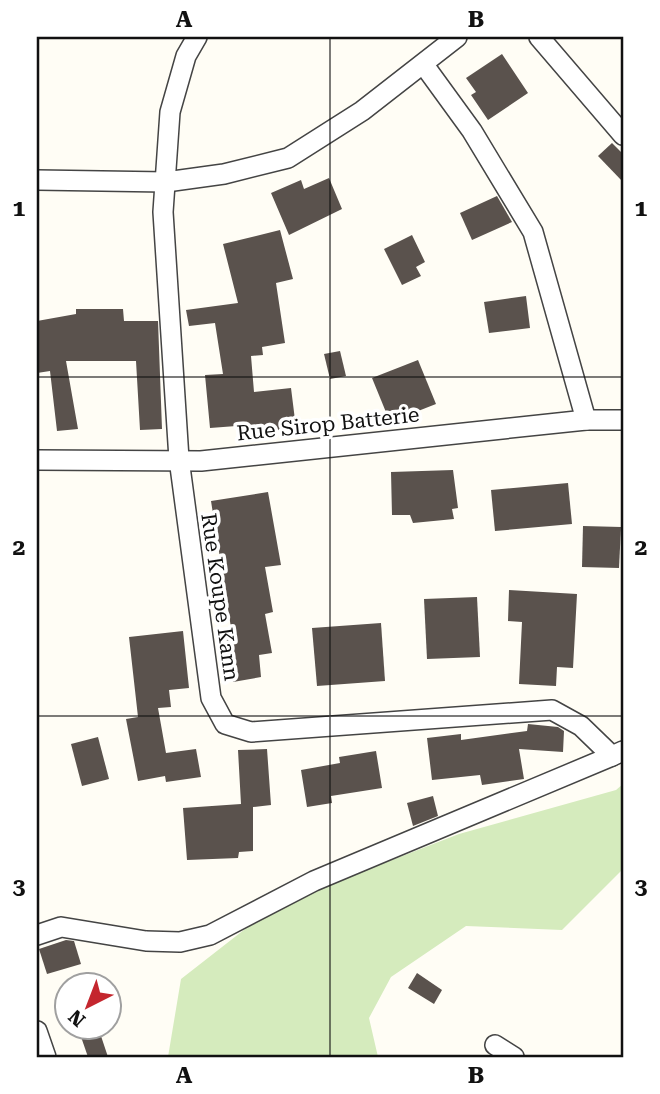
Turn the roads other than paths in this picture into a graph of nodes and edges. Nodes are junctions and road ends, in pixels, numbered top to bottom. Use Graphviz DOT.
graph roads {
  1 [pos="197,37"];
  2 [pos="457,37"];
  3 [pos="539,37"];
  4 [pos="424,65"];
  5 [pos="623,135"];
  6 [pos="37,180"];
  7 [pos="166,182"];
  8 [pos="586,420"];
  9 [pos="623,420"];
  10 [pos="179,459"];
  11 [pos="37,460"];
  12 [pos="617,753"];
  13 [pos="37,935"];
  14 [pos="37,1031"];
  15 [pos="495,1045"];
  16 [pos="46,1057"];
  17 [pos="514,1057"];
  1 -- 7 [label="street, Rue Koupe Kann"];
  2 -- 4 [label="street"];
  3 -- 5 [label="street"];
  4 -- 7 [label="street"];
  4 -- 8 [label="street"];
  6 -- 7 [label="street"];
  7 -- 10 [label="street, Rue Koupe Kann"];
  8 -- 9 [label="street, Rue Sirop Batterie"];
  8 -- 10 [label="street, Rue Sirop Batterie"];
  10 -- 11 [label="street, Rue Sirop Batterie"];
  10 -- 12 [label="street, Rue Koupe Kann"];
  12 -- 13 [label="street"];
  14 -- 16 [label="street"];
  15 -- 17 [label="street"];
}
